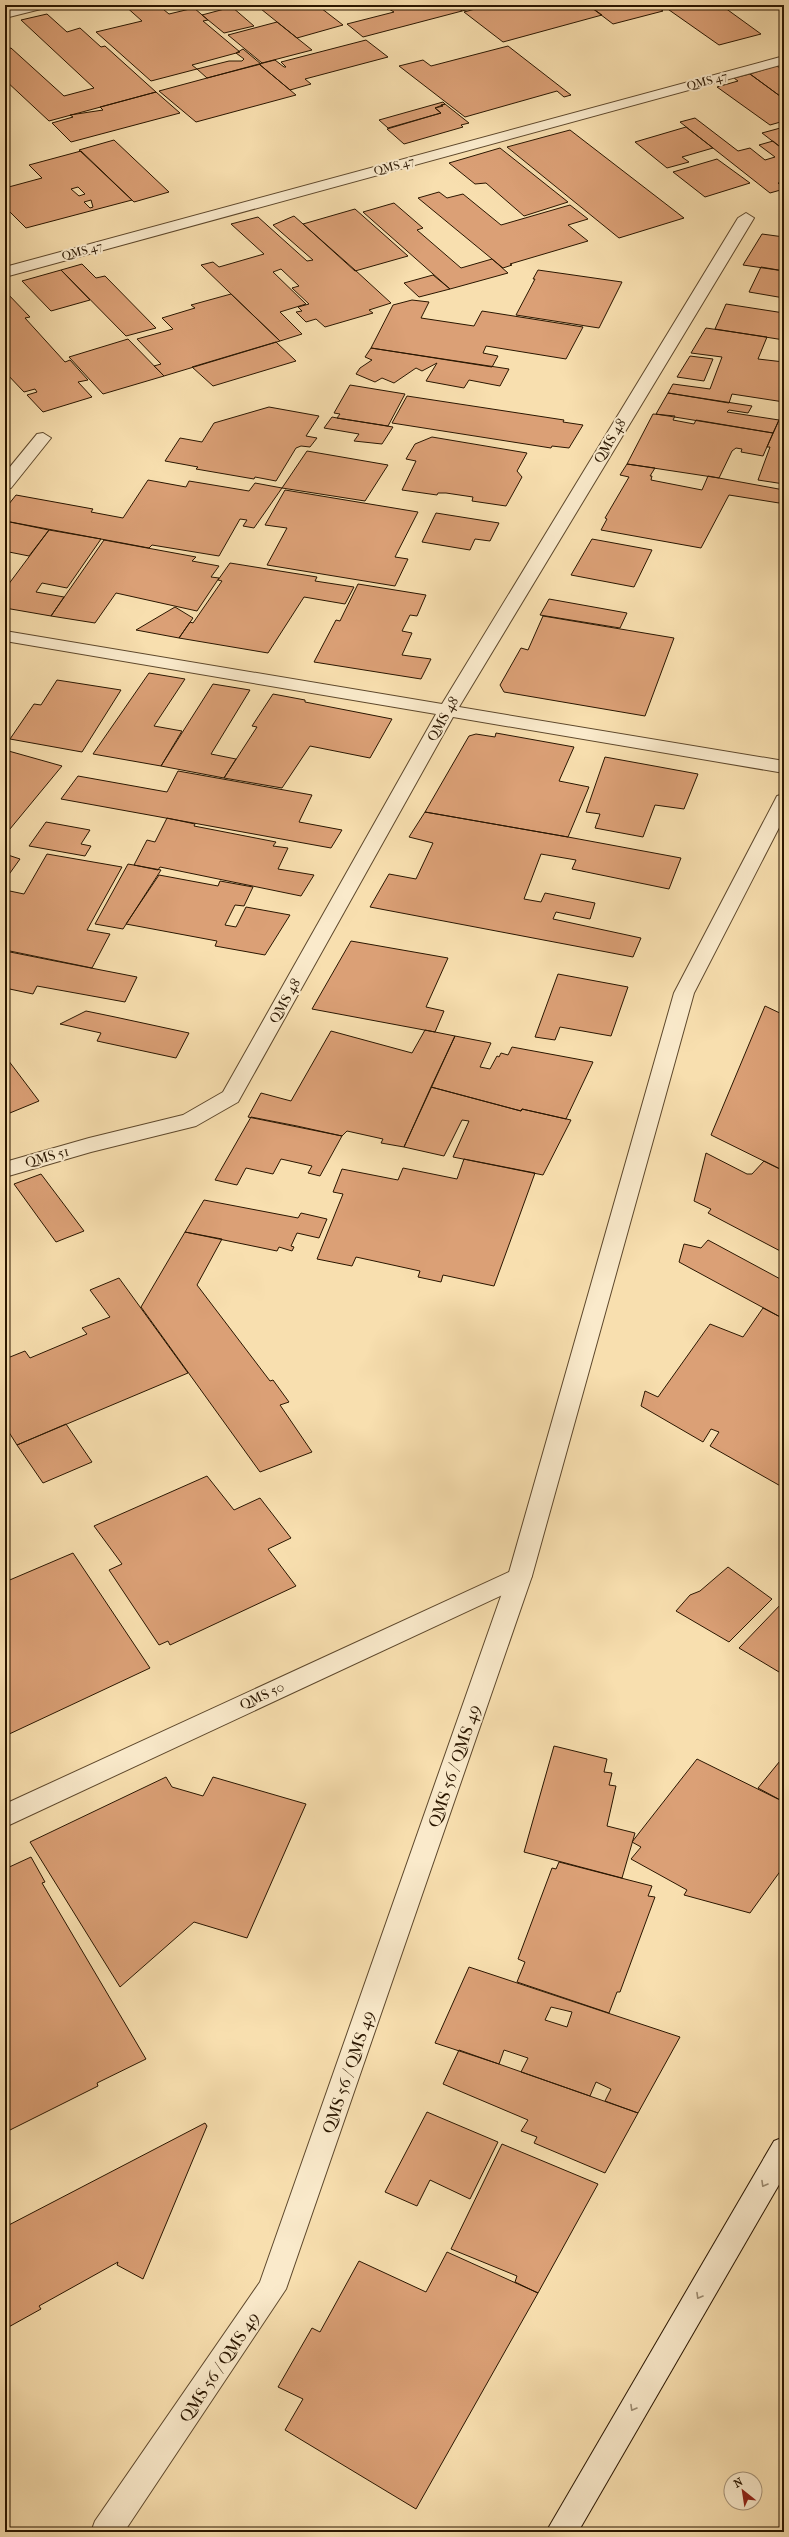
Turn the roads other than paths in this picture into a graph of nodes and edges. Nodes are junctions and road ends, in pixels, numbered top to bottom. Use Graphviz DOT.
graph roads {
  1 [pos="40,5"];
  2 [pos="5,14"];
  3 [pos="784,60"];
  4 [pos="746,218"];
  5 [pos="5,272"];
  6 [pos="43,438"];
  7 [pos="5,484"];
  8 [pos="5,636"];
  9 [pos="448,710"];
  10 [pos="784,767"];
  11 [pos="784,800"];
  12 [pos="89,1145"];
  13 [pos="5,1170"];
  14 [pos="520,1576"];
  15 [pos="5,1816"];
  16 [pos="784,2150"];
  17 [pos="106,2532"];
  18 [pos="561,2532"];
  1 -- 2 [label="street"];
  3 -- 5 [label="street, QMS 47"];
  4 -- 9 [label="street, QMS 48"];
  6 -- 7 [label="street"];
  8 -- 9 [label="street"];
  9 -- 10 [label="street"];
  9 -- 12 [label="street, QMS 48"];
  11 -- 14 [label="street, QMS 56 / QMS 49"];
  12 -- 13 [label="street, QMS 51"];
  14 -- 15 [label="street, QMS 50"];
  14 -- 17 [label="street, QMS 56 / QMS 49"];
  16 -- 18 [label="street, one-way"];
}
